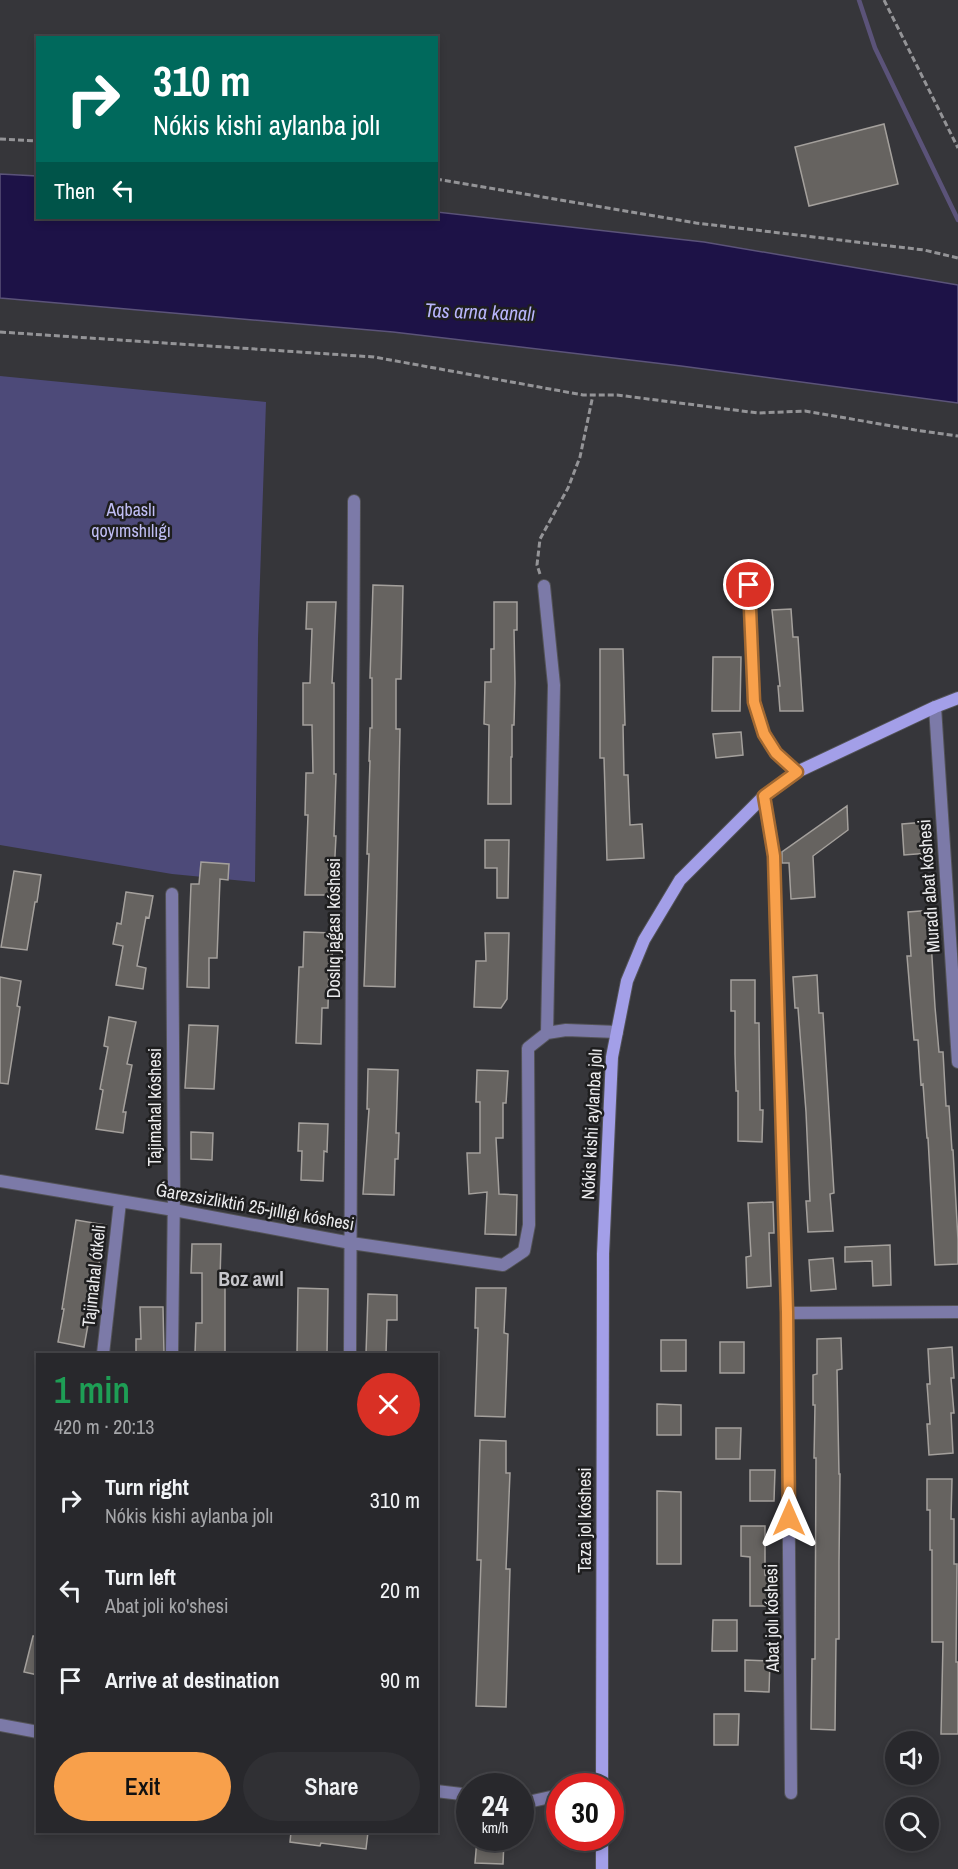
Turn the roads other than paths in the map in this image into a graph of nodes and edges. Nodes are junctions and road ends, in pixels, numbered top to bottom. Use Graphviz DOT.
graph roads {
  1 [pos="354,501"];
  2 [pos="749,585"];
  3 [pos="544,586"];
  4 [pos="958,698"];
  5 [pos="935,707"];
  6 [pos="797,772"];
  7 [pos="764,796"];
  8 [pos="172,894"];
  9 [pos="617,1032"];
  10 [pos="547,1033"];
  11 [pos="958,1062"];
  12 [pos="0,1181"];
  13 [pos="120,1202"];
  14 [pos="174,1210"];
  15 [pos="351,1243"];
  16 [pos="603,1254"];
  17 [pos="787,1312"];
  18 [pos="958,1312"];
  19 [pos="103,1353"];
  20 [pos="172,1353"];
  21 [pos="350,1353"];
  22 [pos="0,1725"];
  23 [pos="36,1732"];
  24 [pos="602,1773"];
  25 [pos="438,1791"];
  26 [pos="456,1793"];
  27 [pos="791,1793"];
  28 [pos="602,1851"];
  29 [pos="602,1869"];
  1 -- 15 [label="street, Doslıq jaǵası kóshesi"];
  2 -- 6 [label="street"];
  3 -- 10 [label="street"];
  4 -- 5 [label="main road, Nókis kishi aylanba jolı"];
  5 -- 6 [label="main road, Nókis kishi aylanba jolı"];
  5 -- 11 [label="street, Muradı abat kóshesi"];
  6 -- 7 [label="main road, Nókis kishi aylanba jolı"];
  7 -- 9 [label="main road, Nókis kishi aylanba jolı"];
  7 -- 17 [label="street, Abat jolı kóshesi"];
  8 -- 14 [label="street, Tajimahal kóshesi"];
  9 -- 10 [label="street"];
  9 -- 16 [label="main road, Nókis kishi aylanba jolı"];
  10 -- 15 [label="street, Ǵarezsizliktiń 25-jıllıǵı kóshesi"];
  12 -- 13 [label="street, Ǵarezsizliktiń 25-jıllıǵı kóshesi"];
  13 -- 14 [label="street, Ǵarezsizliktiń 25-jıllıǵı kóshesi"];
  13 -- 19 [label="street, Tajimahal ótkeli"];
  14 -- 15 [label="street, Ǵarezsizliktiń 25-jıllıǵı kóshesi"];
  14 -- 20 [label="street, Tajimahal kóshesi"];
  15 -- 21 [label="street, Doslıq jaǵası kóshesi"];
  16 -- 24 [label="main road, Taza jol kóshesi"];
  17 -- 18 [label="street"];
  17 -- 27 [label="street, Abat jolı kóshesi"];
  22 -- 23 [label="street"];
  25 -- 26 [label="street"];
  28 -- 29 [label="main road"];
}
